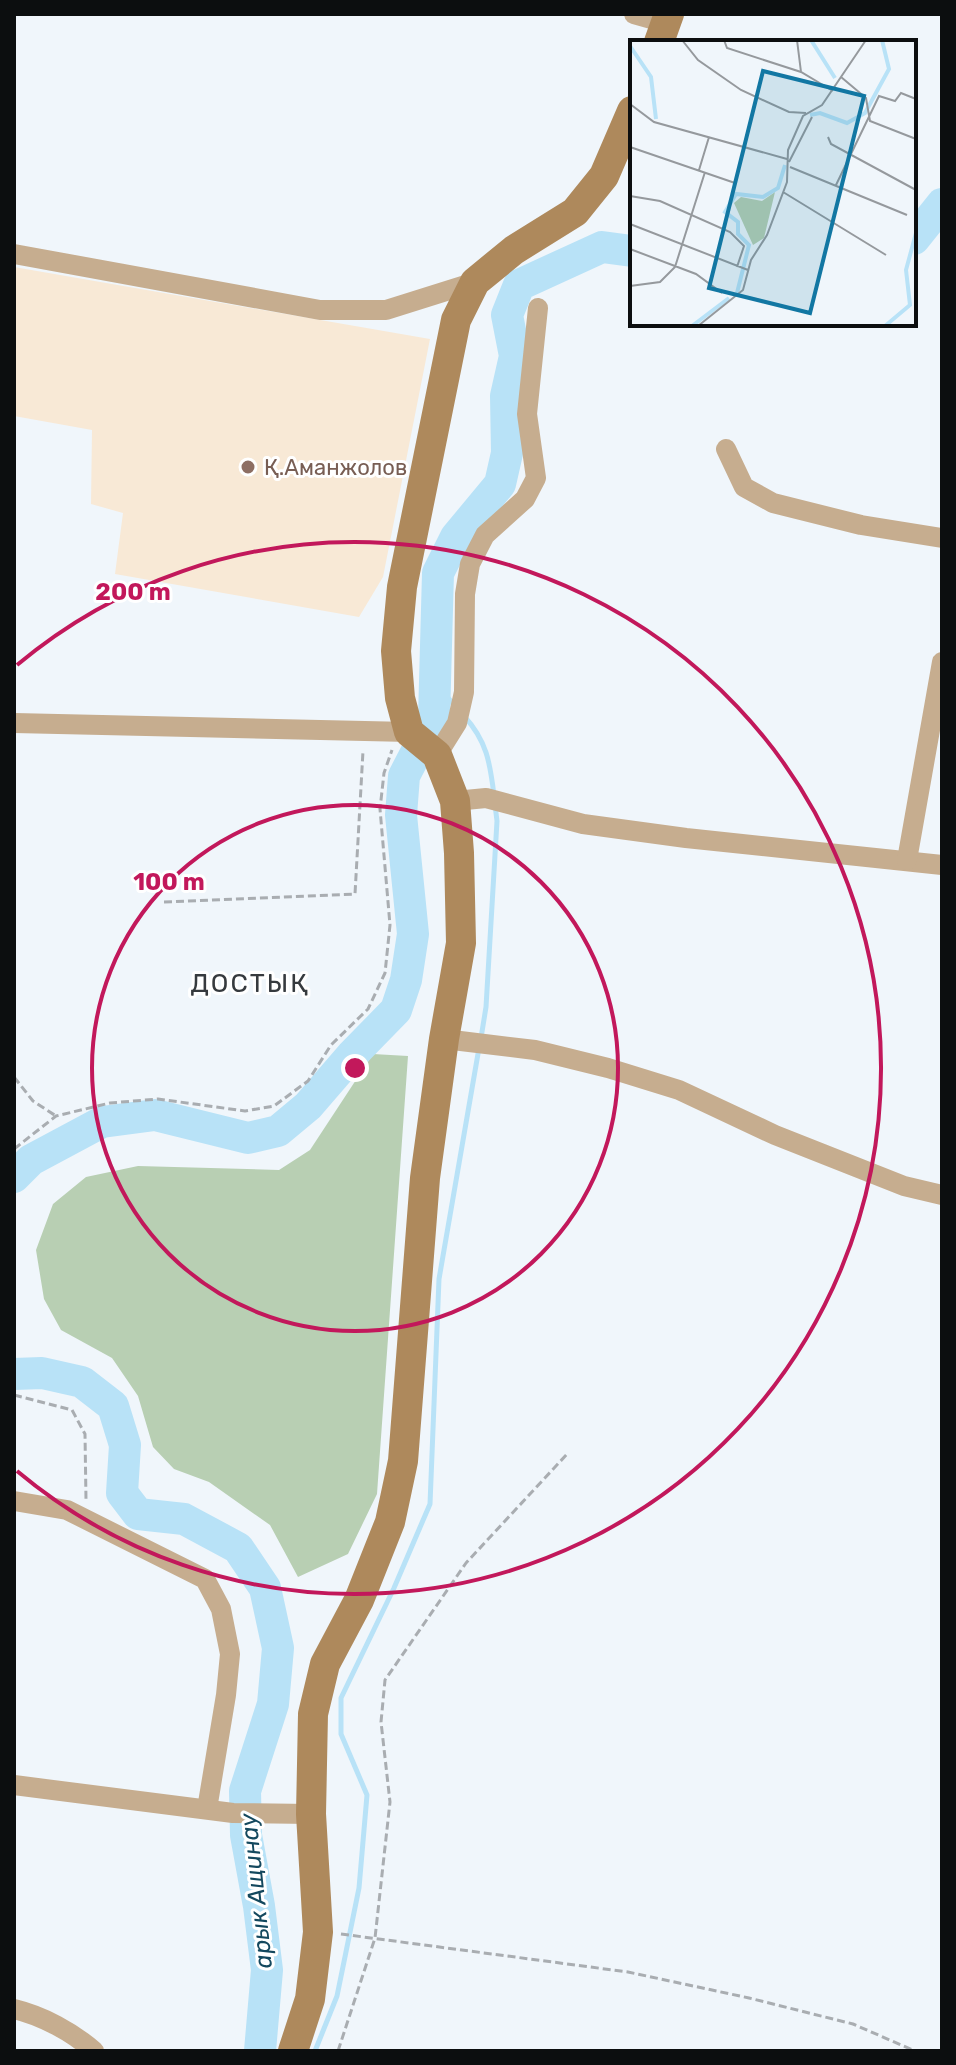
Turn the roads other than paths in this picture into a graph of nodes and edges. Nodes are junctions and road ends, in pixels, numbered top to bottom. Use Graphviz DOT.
graph roads {
  1 [pos="634,14"];
  2 [pos="665,26"];
  3 [pos="630,116"];
  4 [pos="14,254"];
  5 [pos="475,282"];
  6 [pos="538,308"];
  7 [pos="726,449"];
  8 [pos="942,538"];
  9 [pos="942,662"];
  10 [pos="14,723"];
  11 [pos="409,732"];
  12 [pos="437,755"];
  13 [pos="455,801"];
  14 [pos="907,860"];
  15 [pos="942,865"];
  16 [pos="444,1039"];
  17 [pos="942,1195"];
  18 [pos="14,1501"];
  19 [pos="14,1785"];
  20 [pos="207,1809"];
  21 [pos="311,1814"];
  22 [pos="14,2009"];
  23 [pos="94,2051"];
  24 [pos="293,2051"];
  1 -- 2 [label="street"];
  3 -- 5 [label="main road"];
  4 -- 5 [label="street"];
  5 -- 11 [label="main road"];
  6 -- 12 [label="street"];
  7 -- 8 [label="street"];
  9 -- 14 [label="street"];
  10 -- 11 [label="street"];
  11 -- 12 [label="main road"];
  12 -- 13 [label="main road"];
  13 -- 14 [label="street"];
  13 -- 16 [label="main road"];
  14 -- 15 [label="street"];
  16 -- 17 [label="street"];
  16 -- 21 [label="main road"];
  18 -- 20 [label="street"];
  19 -- 20 [label="street"];
  20 -- 21 [label="street"];
  21 -- 24 [label="main road"];
  22 -- 23 [label="street"];
}
